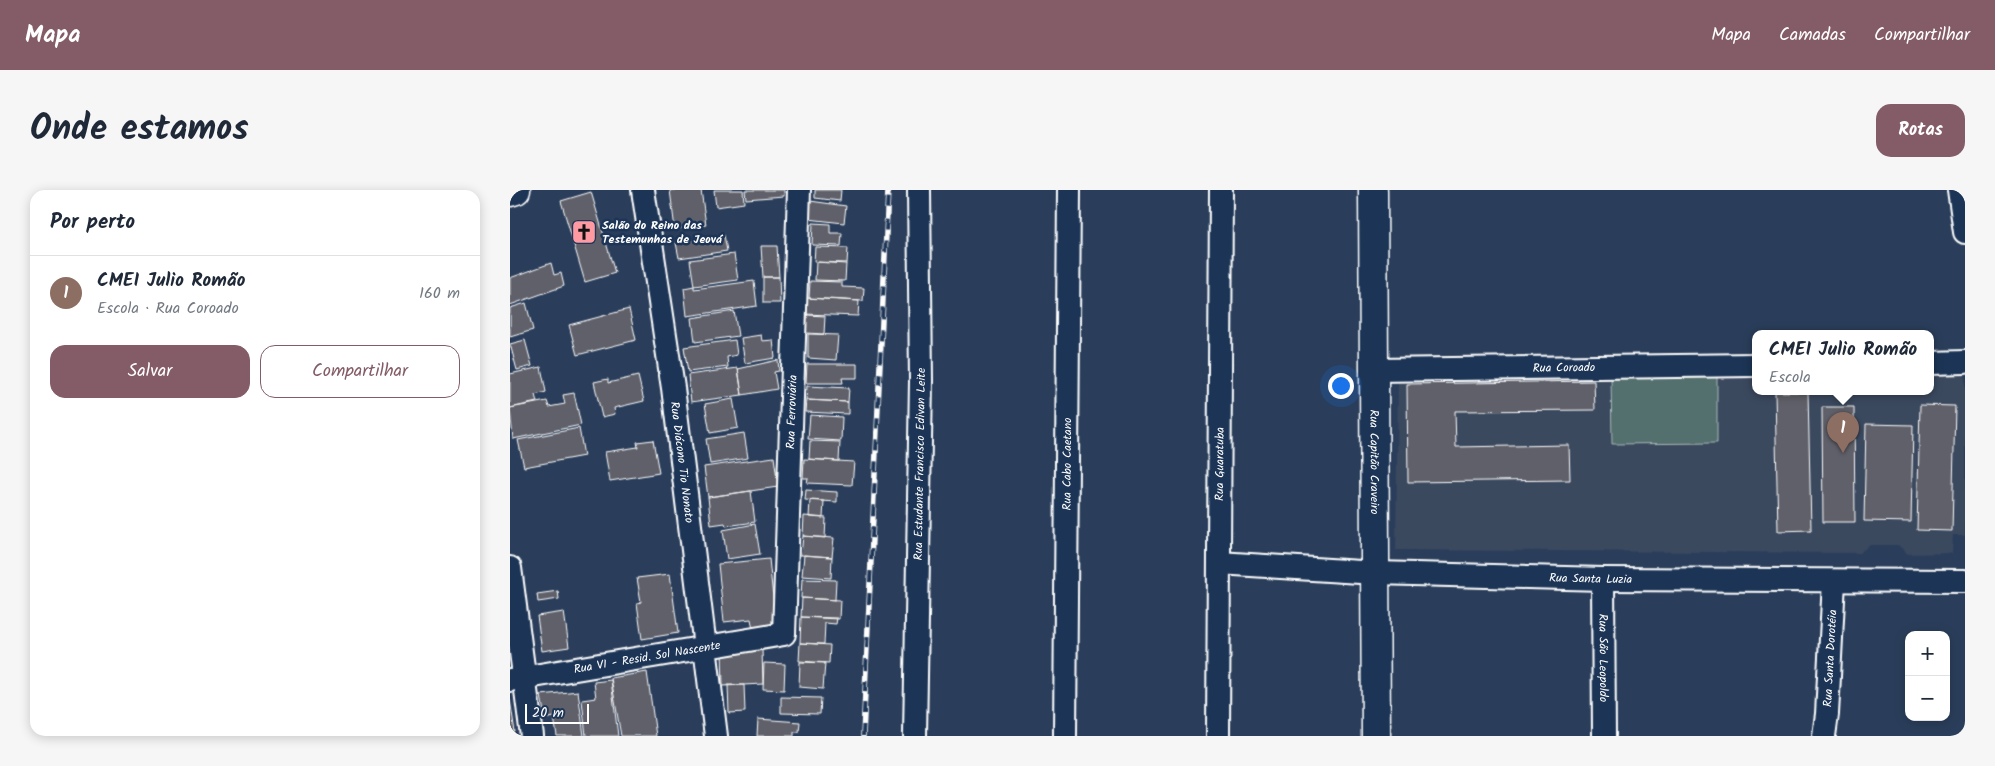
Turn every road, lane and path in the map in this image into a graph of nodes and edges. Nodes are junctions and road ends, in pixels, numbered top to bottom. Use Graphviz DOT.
graph roads {
  1 [pos="516,190"];
  2 [pos="643,190"];
  3 [pos="799,190"];
  4 [pos="919,190"];
  5 [pos="1069,190"];
  6 [pos="1222,190"];
  7 [pos="1373,190"];
  8 [pos="1959,190"];
  9 [pos="510,192"];
  10 [pos="1965,232"];
  11 [pos="1965,362"];
  12 [pos="1934,363"];
  13 [pos="1752,365"];
  14 [pos="1372,370"];
  15 [pos="1219,563"];
  16 [pos="510,568"];
  17 [pos="1376,573"];
  18 [pos="1603,579"];
  19 [pos="1834,581"];
  20 [pos="1965,582"];
  21 [pos="784,634"];
  22 [pos="704,648"];
  23 [pos="517,678"];
  24 [pos="532,736"];
  25 [pos="716,736"];
  26 [pos="915,736"];
  27 [pos="1065,736"];
  28 [pos="1218,736"];
  29 [pos="1376,736"];
  30 [pos="1604,736"];
  31 [pos="1824,736"];
  1 -- 9 [label="street"];
  2 -- 22 [label="street, Rua Diácono Tio Nonato"];
  3 -- 21 [label="street, Rua Ferroviária"];
  4 -- 26 [label="street, Rua Estudante Francisco Edivan Leite"];
  5 -- 27 [label="street, Rua Cabo Caetano"];
  6 -- 15 [label="street, Rua Guaratuba"];
  7 -- 14 [label="street, Rua Capitão Craveiro"];
  8 -- 10 [label="street"];
  11 -- 12 [label="street"];
  13 -- 14 [label="street, Rua Coroado"];
  14 -- 17 [label="street, Rua Capitão Craveiro"];
  15 -- 17 [label="street, Rua Santa Luzia"];
  15 -- 28 [label="street, Rua Guaratuba"];
  16 -- 23 [label="street"];
  17 -- 18 [label="street, Rua Santa Luzia"];
  17 -- 29 [label="street, Rua Capitão Craveiro"];
  18 -- 19 [label="street, Rua Santa Luzia"];
  18 -- 30 [label="street, Rua São Leopoldo"];
  19 -- 20 [label="street, Rua Santa Luzia"];
  19 -- 31 [label="street, Rua Santa Dorotéia"];
  21 -- 22 [label="street, Rua VI - Resid. Sol Nascente"];
  22 -- 23 [label="street, Rua VI - Resid. Sol Nascente"];
  22 -- 25 [label="street, Rua Diácono Tio Nonato"];
  23 -- 24 [label="street"];
}
